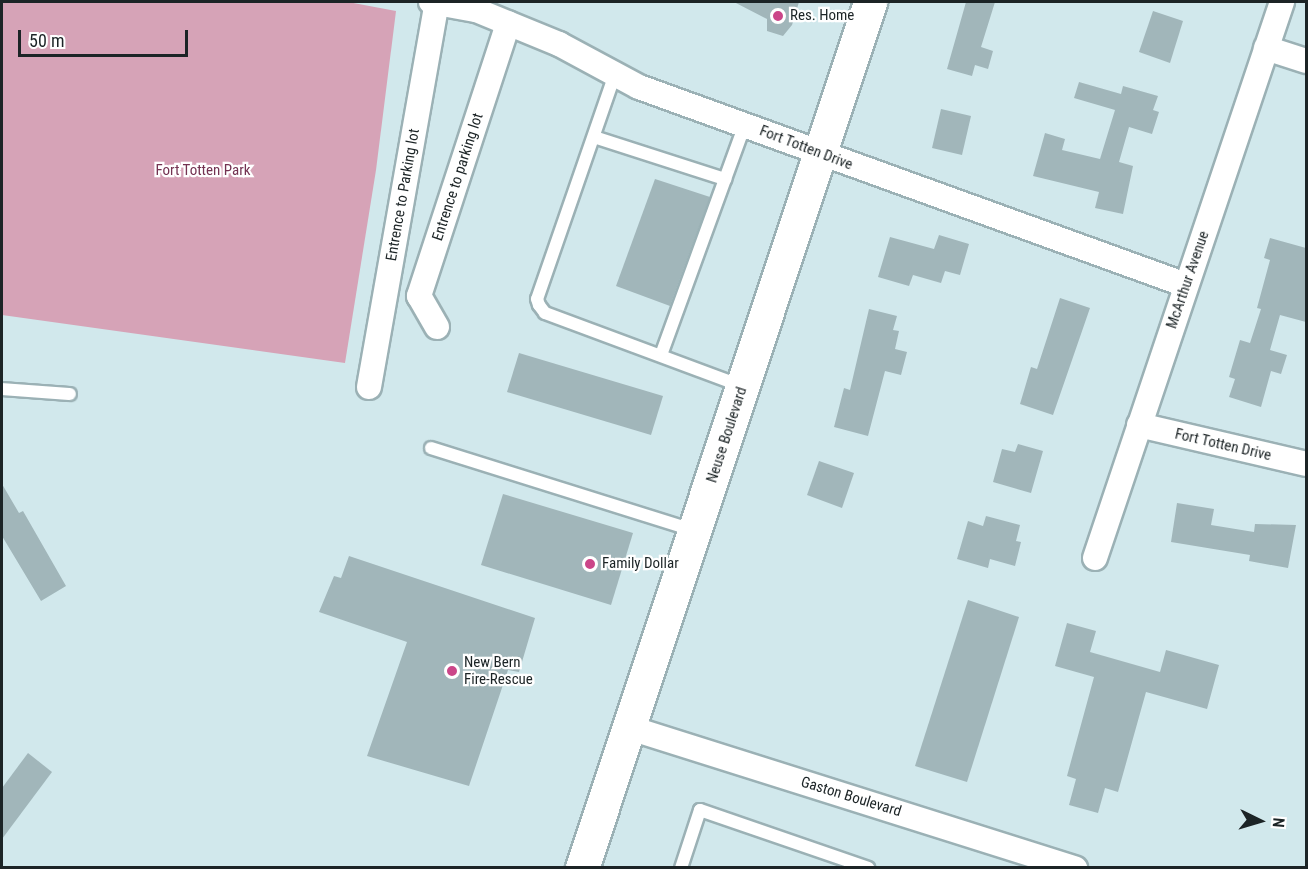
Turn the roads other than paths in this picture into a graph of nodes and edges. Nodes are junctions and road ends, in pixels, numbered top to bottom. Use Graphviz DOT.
graph roads {
  1 [pos="434,2"];
  2 [pos="870,2"];
  3 [pos="1282,2"];
  4 [pos="496,13"];
  5 [pos="1266,48"];
  6 [pos="1306,61"];
  7 [pos="615,74"];
  8 [pos="745,124"];
  9 [pos="594,137"];
  10 [pos="821,155"];
  11 [pos="724,179"];
  12 [pos="1186,285"];
  13 [pos="437,327"];
  14 [pos="661,355"];
  15 [pos="742,386"];
  16 [pos="369,387"];
  17 [pos="2,389"];
  18 [pos="70,394"];
  19 [pos="1139,425"];
  20 [pos="431,448"];
  21 [pos="1306,464"];
  22 [pos="696,531"];
  23 [pos="1095,558"];
  24 [pos="627,727"];
  25 [pos="582,867"];
  26 [pos="681,867"];
  27 [pos="868,867"];
  28 [pos="1075,867"];
  1 -- 4 [label="street, Fort Totten Drive"];
  1 -- 16 [label="street, Entrence to Parking lot"];
  2 -- 10 [label="main road, Neuse Boulevard"];
  3 -- 5 [label="street, McArthur Avenue"];
  4 -- 7 [label="street, Fort Totten Drive"];
  4 -- 13 [label="street, Entrence to parking lot"];
  5 -- 6 [label="street"];
  5 -- 12 [label="street, McArthur Avenue"];
  7 -- 8 [label="street, Fort Totten Drive"];
  7 -- 9 [label="lane"];
  8 -- 10 [label="street, Fort Totten Drive"];
  8 -- 11 [label="lane"];
  9 -- 11 [label="lane"];
  9 -- 14 [label="lane"];
  10 -- 12 [label="street, Fort Totten Drive"];
  10 -- 15 [label="main road, Neuse Boulevard"];
  11 -- 14 [label="lane"];
  12 -- 19 [label="street, McArthur Avenue"];
  14 -- 15 [label="lane"];
  15 -- 22 [label="main road, Neuse Boulevard"];
  17 -- 18 [label="lane"];
  19 -- 21 [label="street, Fort Totten Drive"];
  19 -- 23 [label="street, McArthur Avenue"];
  20 -- 22 [label="lane"];
  22 -- 24 [label="main road, Neuse Boulevard"];
  24 -- 25 [label="main road, Neuse Boulevard"];
  24 -- 28 [label="street, Gaston Boulevard"];
  26 -- 27 [label="lane"];
}
